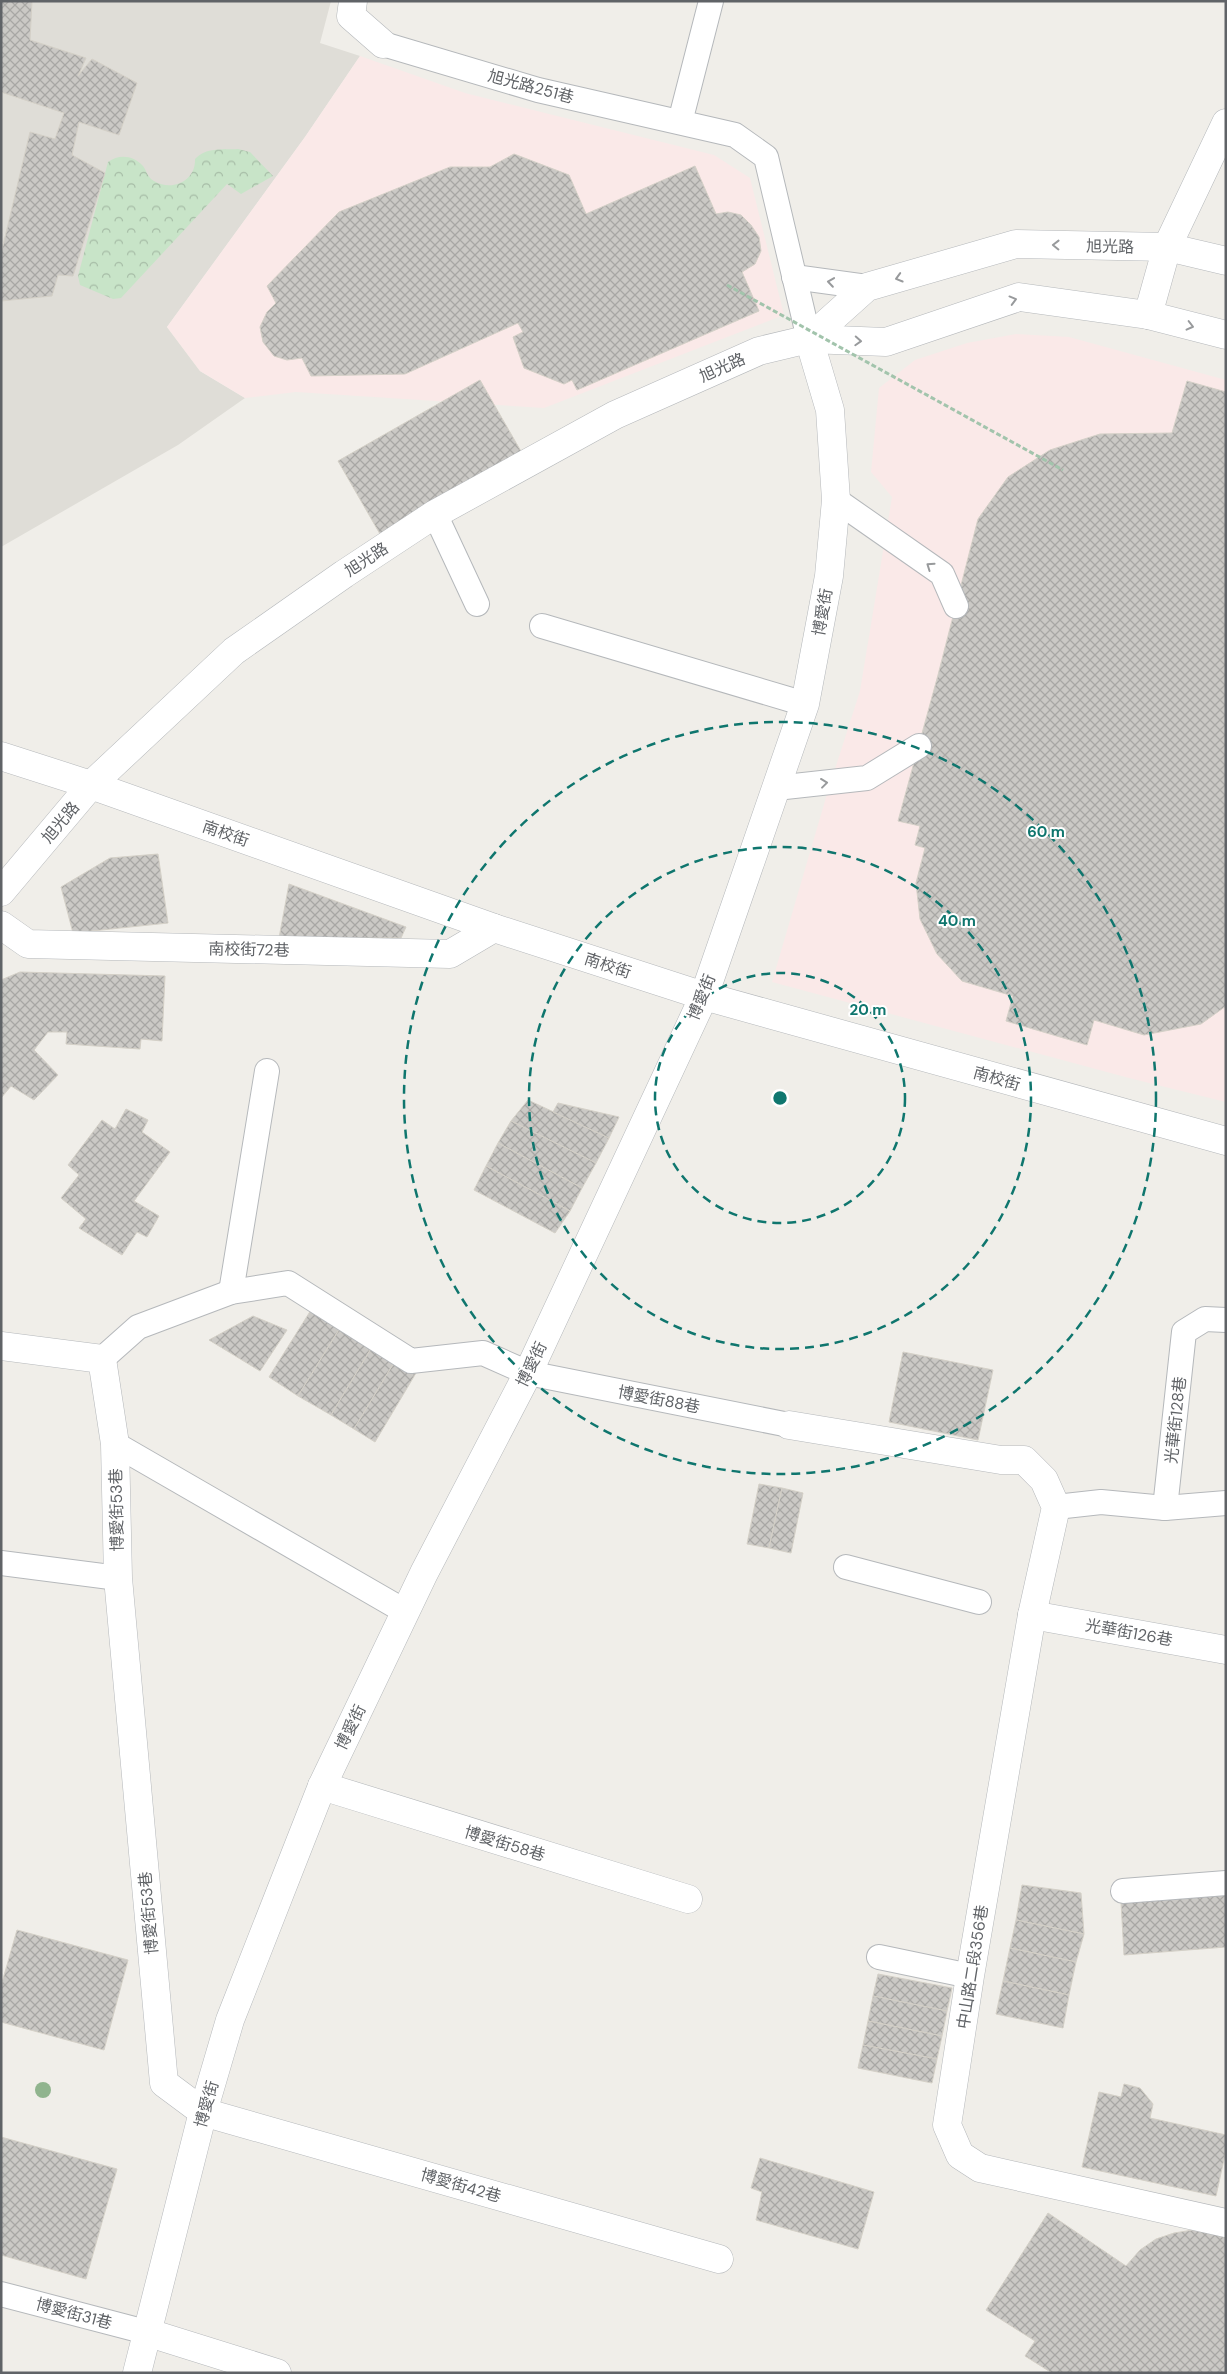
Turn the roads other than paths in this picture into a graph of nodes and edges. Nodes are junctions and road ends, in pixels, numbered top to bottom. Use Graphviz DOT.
graph roads {
  1 [pos="353,1"];
  2 [pos="711,1"];
  3 [pos="383,44"];
  4 [pos="680,122"];
  5 [pos="1226,124"];
  6 [pos="1167,247"];
  7 [pos="1226,262"];
  8 [pos="794,277"];
  9 [pos="868,287"];
  10 [pos="1148,315"];
  11 [pos="1226,335"];
  12 [pos="809,339"];
  13 [pos="836,500"];
  14 [pos="435,514"];
  15 [pos="477,604"];
  16 [pos="956,606"];
  17 [pos="542,626"];
  18 [pos="805,704"];
  19 [pos="919,746"];
  20 [pos="1,756"];
  21 [pos="91,786"];
  22 [pos="776,788"];
  23 [pos="1,892"];
  24 [pos="1,925"];
  25 [pos="494,928"];
  26 [pos="704,996"];
  27 [pos="267,1071"];
  28 [pos="1226,1141"];
  29 [pos="231,1292"];
  30 [pos="1226,1320"];
  31 [pos="1,1346"];
  32 [pos="102,1359"];
  33 [pos="528,1372"];
  34 [pos="789,1425"];
  35 [pos="114,1444"];
  36 [pos="1226,1503"];
  37 [pos="1056,1507"];
  38 [pos="1166,1508"];
  39 [pos="1,1563"];
  40 [pos="846,1567"];
  41 [pos="118,1578"];
  42 [pos="979,1602"];
  43 [pos="406,1612"];
  44 [pos="1032,1615"];
  45 [pos="1226,1650"];
  46 [pos="322,1786"];
  47 [pos="1226,1883"];
  48 [pos="1123,1891"];
  49 [pos="688,1899"];
  50 [pos="879,1957"];
  51 [pos="970,1976"];
  52 [pos="203,2112"];
  53 [pos="1226,2224"];
  54 [pos="719,2259"];
  55 [pos="1,2294"];
  56 [pos="146,2332"];
  57 [pos="137,2373"];
  58 [pos="277,2373"];
  1 -- 3 [label="street"];
  2 -- 4 [label="lane"];
  3 -- 4 [label="lane, 旭光路251巷"];
  4 -- 8 [label="lane, 旭光路251巷"];
  5 -- 6 [label="street"];
  6 -- 7 [label="street, 旭光路"];
  6 -- 9 [label="street, 旭光路, one-way"];
  6 -- 10 [label="street"];
  9 -- 8 [label="lane, one-way"];
  8 -- 12 [label="lane, 旭光路251巷"];
  9 -- 12 [label="street, 旭光路"];
  10 -- 11 [label="street, 旭光路, one-way"];
  12 -- 10 [label="street, 旭光路, one-way"];
  12 -- 13 [label="street, 博愛街"];
  12 -- 14 [label="street, 旭光路"];
  16 -- 13 [label="lane, one-way"];
  13 -- 18 [label="street, 博愛街"];
  14 -- 15 [label="lane"];
  14 -- 21 [label="street, 旭光路"];
  17 -- 18 [label="lane"];
  18 -- 22 [label="street, 博愛街"];
  22 -- 19 [label="lane, one-way"];
  20 -- 21 [label="street, 南校街"];
  21 -- 23 [label="street, 旭光路"];
  21 -- 25 [label="street, 南校街"];
  22 -- 26 [label="street, 博愛街"];
  24 -- 25 [label="street, 南校街72巷"];
  25 -- 26 [label="street, 南校街"];
  26 -- 28 [label="street, 南校街"];
  26 -- 33 [label="street, 博愛街"];
  27 -- 29 [label="lane"];
  29 -- 32 [label="lane"];
  29 -- 33 [label="lane"];
  30 -- 38 [label="lane, 光華街128巷"];
  31 -- 32 [label="street"];
  32 -- 35 [label="street, 博愛街53巷"];
  33 -- 34 [label="lane, 博愛街88巷"];
  33 -- 43 [label="street, 博愛街"];
  34 -- 37 [label="street"];
  35 -- 41 [label="street, 博愛街53巷"];
  35 -- 43 [label="lane"];
  36 -- 38 [label="lane"];
  37 -- 38 [label="lane"];
  37 -- 44 [label="street, 中山路二段356巷"];
  39 -- 41 [label="lane"];
  40 -- 42 [label="lane"];
  41 -- 52 [label="street, 博愛街53巷"];
  43 -- 46 [label="street, 博愛街"];
  44 -- 45 [label="street, 光華街126巷"];
  44 -- 51 [label="street, 中山路二段356巷"];
  46 -- 49 [label="street, 博愛街58巷"];
  46 -- 52 [label="street, 博愛街"];
  47 -- 48 [label="lane"];
  50 -- 51 [label="lane"];
  51 -- 53 [label="street, 中山路二段356巷"];
  52 -- 54 [label="street, 博愛街42巷"];
  52 -- 56 [label="street, 博愛街"];
  55 -- 56 [label="lane, 博愛街31巷"];
  56 -- 57 [label="street, 博愛街"];
  56 -- 58 [label="street"];
}
